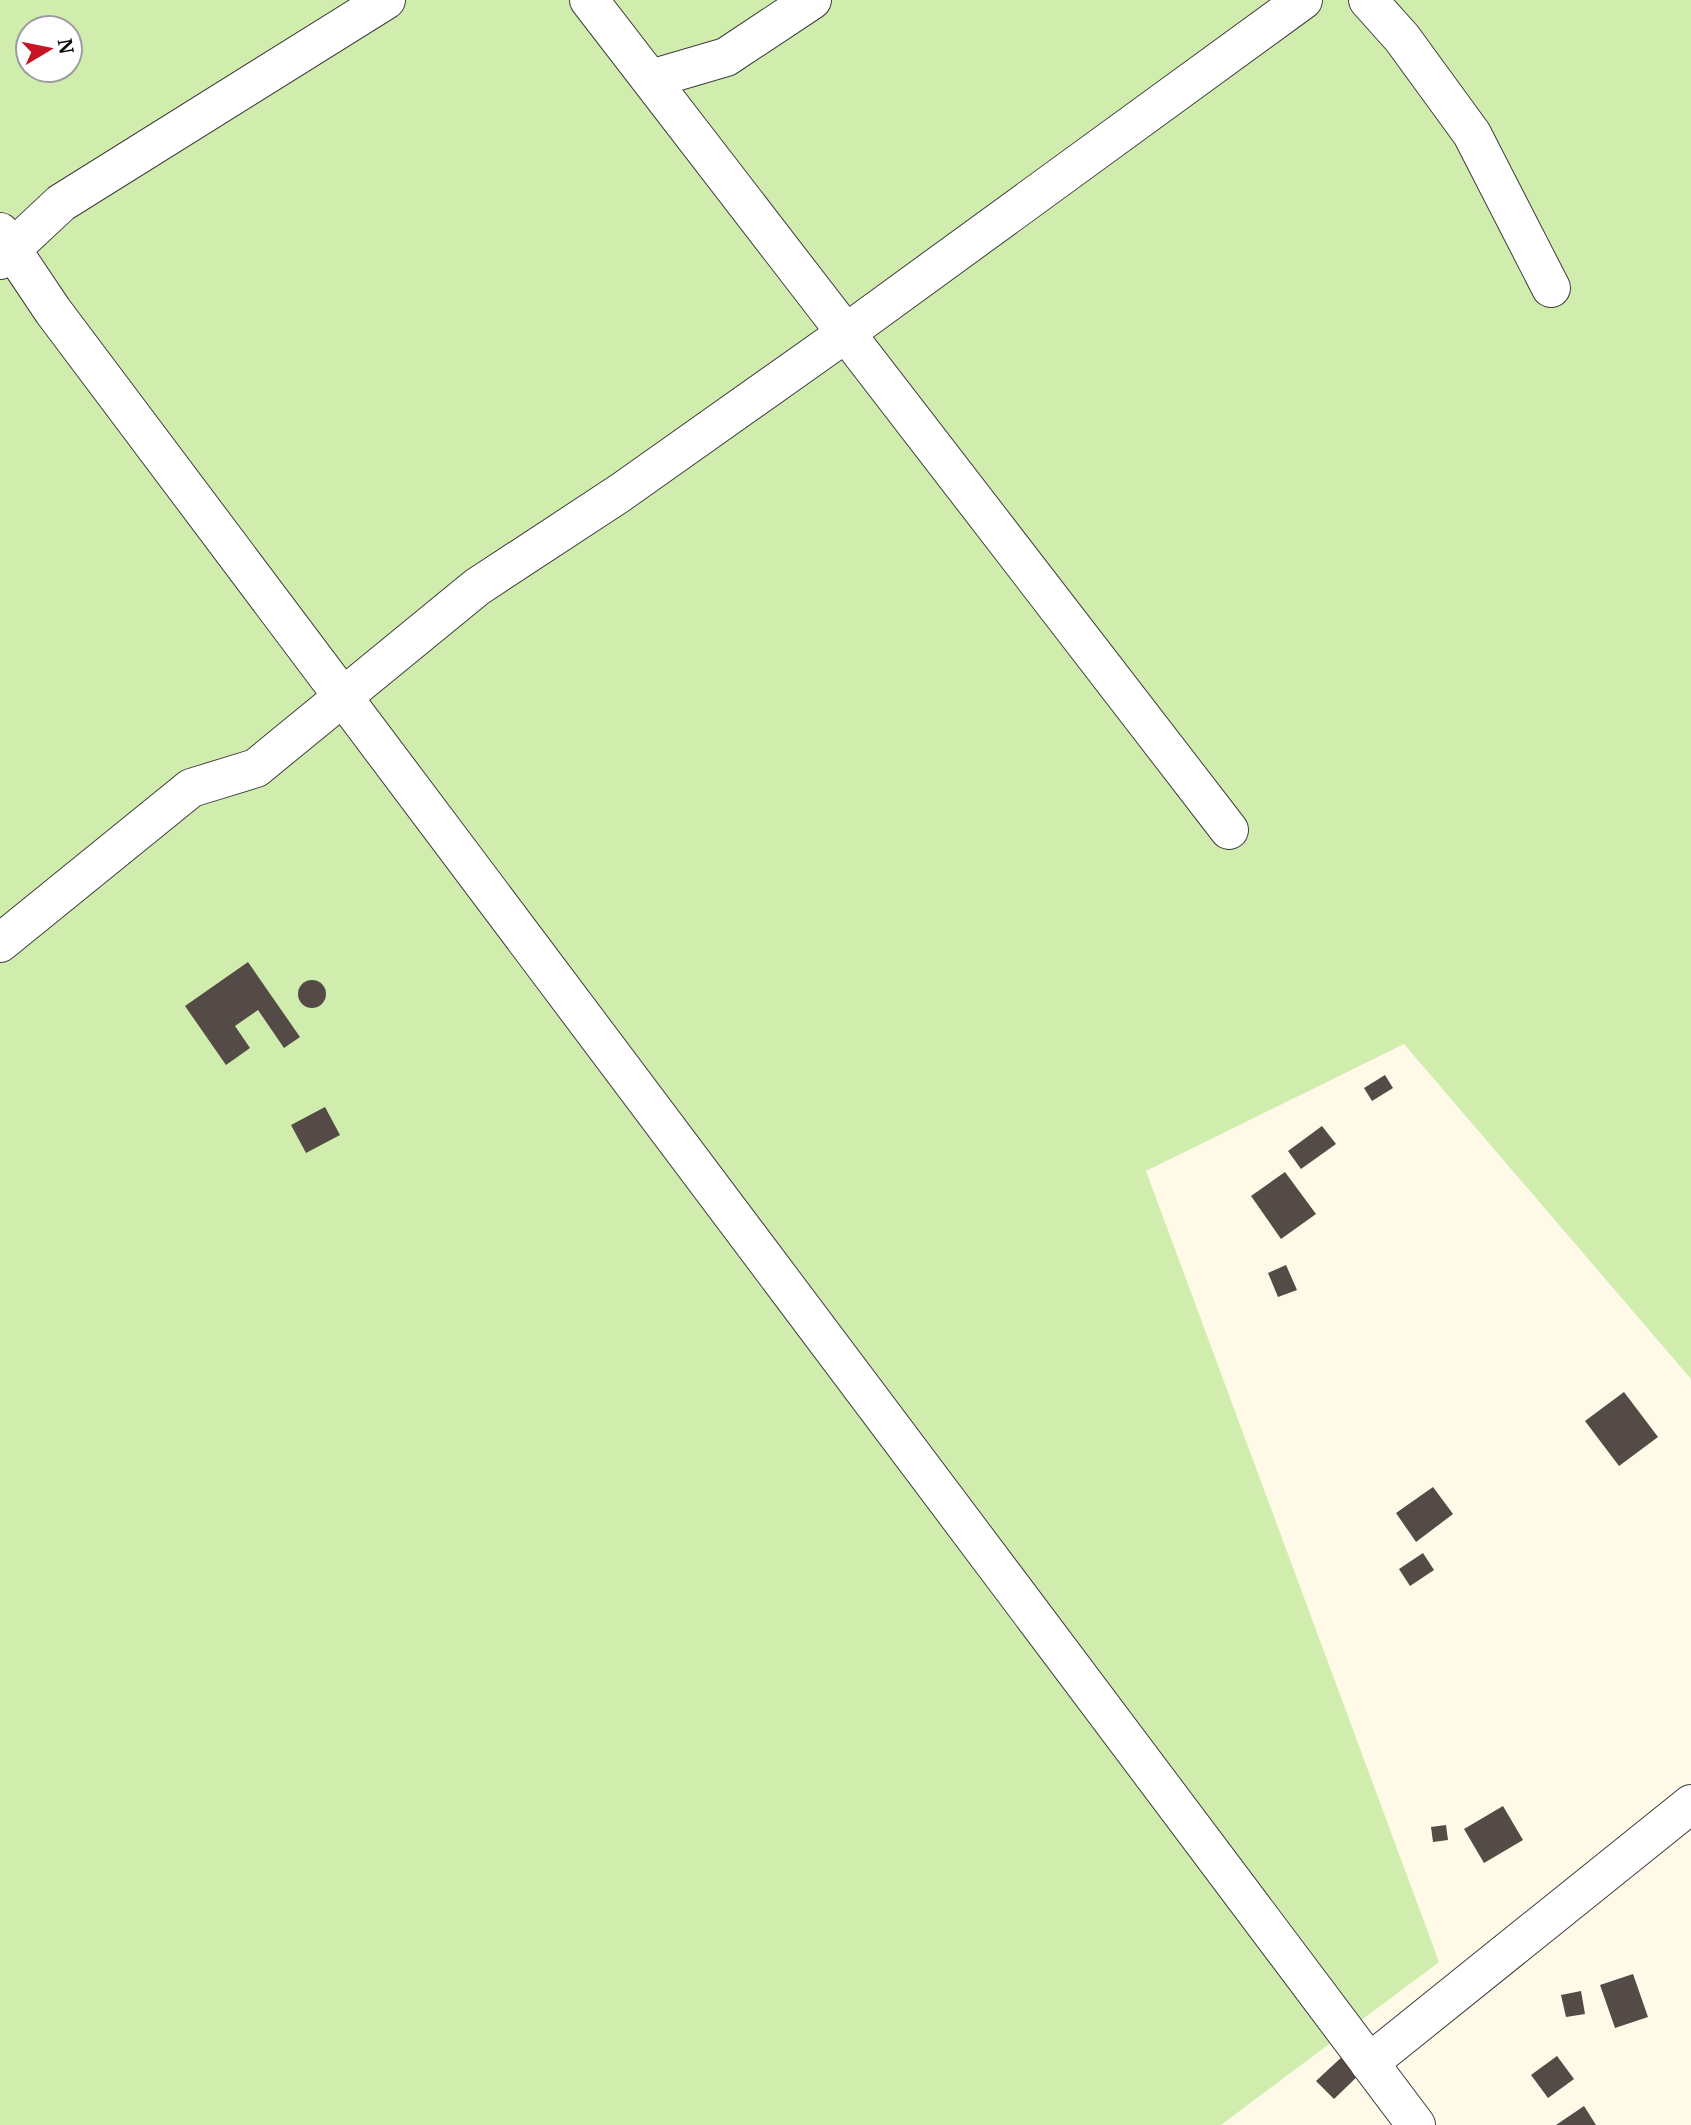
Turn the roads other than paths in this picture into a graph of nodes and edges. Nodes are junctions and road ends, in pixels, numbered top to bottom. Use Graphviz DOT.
graph roads {
  1 [pos="386,0"];
  2 [pos="589,0"];
  3 [pos="812,0"];
  4 [pos="1303,0"];
  5 [pos="1368,0"];
  6 [pos="651,79"];
  7 [pos="4,247"];
  8 [pos="1551,288"];
  9 [pos="846,333"];
  10 [pos="345,697"];
  11 [pos="1229,830"];
  12 [pos="0,943"];
  13 [pos="1691,1804"];
  14 [pos="1369,2063"];
  15 [pos="1416,2125"];
  1 -- 7 [label="street"];
  2 -- 6 [label="street"];
  3 -- 6 [label="street"];
  4 -- 9 [label="street"];
  5 -- 8 [label="street"];
  6 -- 9 [label="street"];
  7 -- 10 [label="street"];
  9 -- 10 [label="street"];
  9 -- 11 [label="street"];
  10 -- 12 [label="street"];
  10 -- 14 [label="street"];
  13 -- 14 [label="street"];
  14 -- 15 [label="street"];
}
